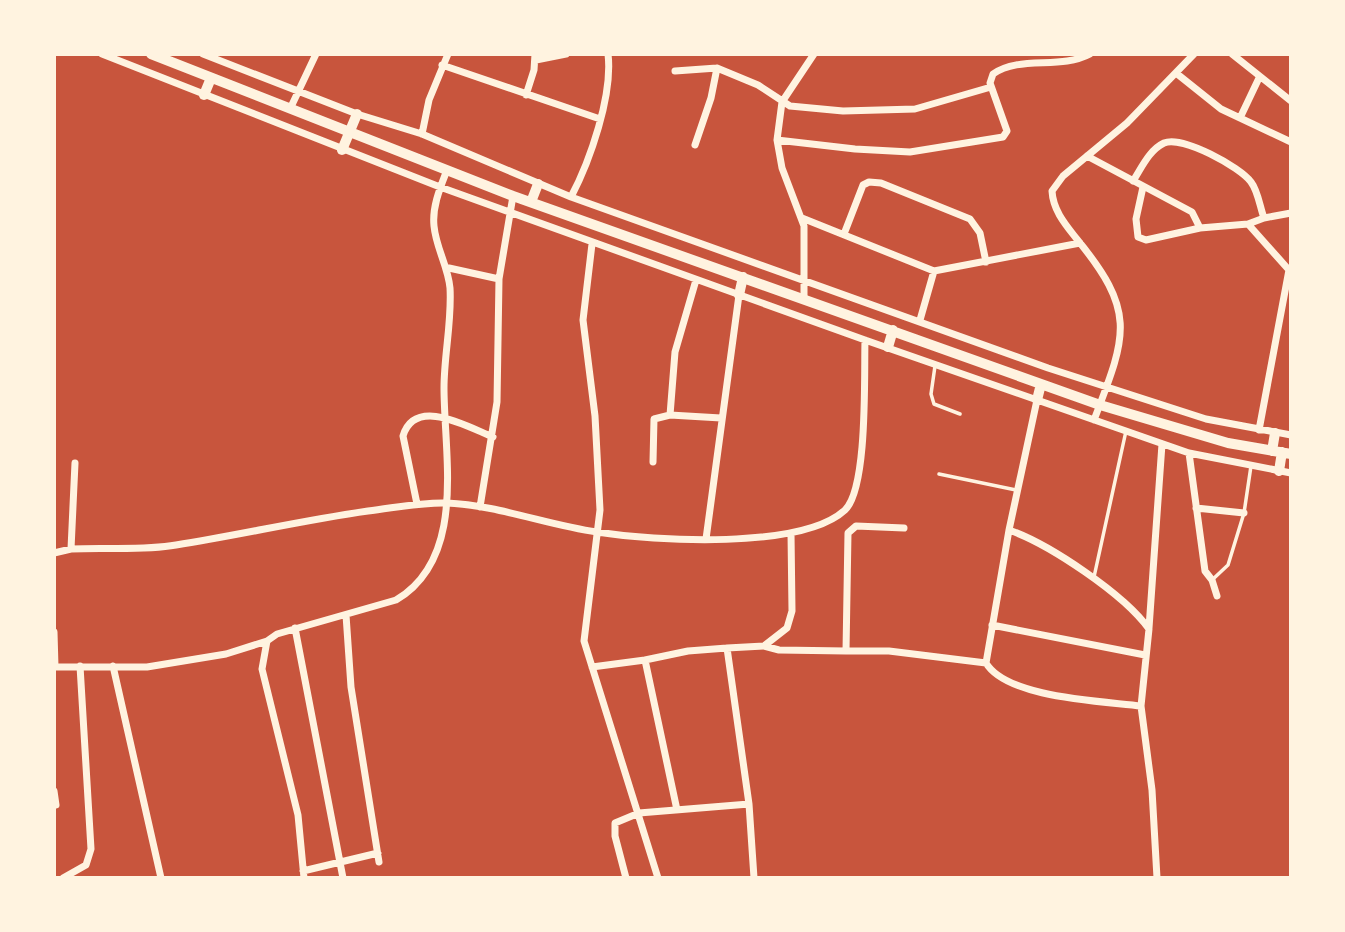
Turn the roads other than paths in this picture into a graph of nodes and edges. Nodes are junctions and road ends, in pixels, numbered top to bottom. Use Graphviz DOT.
graph roads {
  1 [pos="102,54"];
  2 [pos="151,54"];
  3 [pos="203,54"];
  4 [pos="316,54"];
  5 [pos="448,54"];
  6 [pos="566,54"];
  7 [pos="608,54"];
  8 [pos="814,54"];
  9 [pos="1041,54"];
  10 [pos="1090,54"];
  11 [pos="1194,54"];
  12 [pos="1232,54"];
  13 [pos="536,57"];
  14 [pos="1044,64"];
  15 [pos="442,65"];
  16 [pos="717,68"];
  17 [pos="674,71"];
  18 [pos="1176,73"];
  19 [pos="211,78"];
  20 [pos="1259,78"];
  21 [pos="991,87"];
  22 [pos="298,92"];
  23 [pos="204,95"];
  24 [pos="526,95"];
  25 [pos="1291,101"];
  26 [pos="782,102"];
  27 [pos="290,109"];
  28 [pos="357,114"];
  29 [pos="1240,118"];
  30 [pos="600,119"];
  31 [pos="349,132"];
  32 [pos="422,134"];
  33 [pos="778,140"];
  34 [pos="1291,142"];
  35 [pos="695,145"];
  36 [pos="342,150"];
  37 [pos="1087,156"];
  38 [pos="447,170"];
  39 [pos="1133,181"];
  40 [pos="538,184"];
  41 [pos="440,187"];
  42 [pos="1143,187"];
  43 [pos="513,195"];
  44 [pos="571,197"];
  45 [pos="531,202"];
  46 [pos="510,212"];
  47 [pos="1291,213"];
  48 [pos="802,218"];
  49 [pos="1264,218"];
  50 [pos="1248,224"];
  51 [pos="1200,228"];
  52 [pos="844,234"];
  53 [pos="1080,243"];
  54 [pos="592,244"];
  55 [pos="986,262"];
  56 [pos="449,268"];
  57 [pos="1290,268"];
  58 [pos="934,271"];
  59 [pos="743,277"];
  60 [pos="499,279"];
  61 [pos="696,280"];
  62 [pos="804,280"];
  63 [pos="739,295"];
  64 [pos="804,299"];
  65 [pos="920,320"];
  66 [pos="893,330"];
  67 [pos="865,340"];
  68 [pos="888,347"];
  69 [pos="935,364"];
  70 [pos="1041,384"];
  71 [pos="1107,387"];
  72 [pos="1037,400"];
  73 [pos="1100,405"];
  74 [pos="960,414"];
  75 [pos="670,415"];
  76 [pos="447,418"];
  77 [pos="721,418"];
  78 [pos="1094,420"];
  79 [pos="1259,430"];
  80 [pos="1126,431"];
  81 [pos="1275,433"];
  82 [pos="1291,435"];
  83 [pos="493,437"];
  84 [pos="1162,444"];
  85 [pos="1282,452"];
  86 [pos="1189,453"];
  87 [pos="653,462"];
  88 [pos="75,463"];
  89 [pos="1251,466"];
  90 [pos="1279,471"];
  91 [pos="1291,472"];
  92 [pos="939,474"];
  93 [pos="1016,490"];
  94 [pos="447,503"];
  95 [pos="417,504"];
  96 [pos="480,507"];
  97 [pos="1196,508"];
  98 [pos="1244,513"];
  99 [pos="904,528"];
  100 [pos="1009,530"];
  101 [pos="599,532"];
  102 [pos="791,533"];
  103 [pos="706,538"];
  104 [pos="71,549"];
  105 [pos="54,553"];
  106 [pos="1094,579"];
  107 [pos="1212,580"];
  108 [pos="1217,596"];
  109 [pos="346,614"];
  110 [pos="992,625"];
  111 [pos="295,628"];
  112 [pos="1149,629"];
  113 [pos="54,632"];
  114 [pos="267,641"];
  115 [pos="764,646"];
  116 [pos="727,648"];
  117 [pos="846,651"];
  118 [pos="1146,655"];
  119 [pos="645,660"];
  120 [pos="986,663"];
  121 [pos="80,666"];
  122 [pos="114,666"];
  123 [pos="55,667"];
  124 [pos="592,667"];
  125 [pos="1141,706"];
  126 [pos="54,791"];
  127 [pos="749,804"];
  128 [pos="56,805"];
  129 [pos="677,810"];
  130 [pos="639,813"];
  131 [pos="378,853"];
  132 [pos="340,860"];
  133 [pos="379,862"];
  134 [pos="304,874"];
  135 [pos="63,878"];
  136 [pos="161,878"];
  137 [pos="343,878"];
  138 [pos="626,878"];
  139 [pos="658,878"];
  140 [pos="754,878"];
  141 [pos="1157,878"];
  1 -- 23 [label="street"];
  2 -- 19 [label="main road"];
  3 -- 22 [label="street"];
  4 -- 22 [label="street"];
  5 -- 15 [label="street"];
  6 -- 13 [label="street"];
  7 -- 30 [label="street"];
  8 -- 26 [label="street"];
  9 -- 14 [label="street"];
  10 -- 14 [label="street"];
  11 -- 18 [label="street"];
  12 -- 20 [label="street"];
  13 -- 24 [label="street"];
  14 -- 21 [label="street"];
  15 -- 24 [label="street"];
  15 -- 32 [label="street"];
  16 -- 17 [label="street"];
  16 -- 26 [label="street"];
  16 -- 35 [label="street"];
  18 -- 29 [label="street"];
  18 -- 37 [label="street"];
  19 -- 23 [label="main road"];
  19 -- 27 [label="main road"];
  20 -- 25 [label="street"];
  20 -- 29 [label="street"];
  21 -- 26 [label="street"];
  21 -- 33 [label="street"];
  22 -- 27 [label="street"];
  22 -- 28 [label="street"];
  23 -- 36 [label="street"];
  24 -- 30 [label="street"];
  26 -- 33 [label="street"];
  27 -- 31 [label="main road"];
  28 -- 31 [label="main road"];
  28 -- 32 [label="street"];
  29 -- 34 [label="street"];
  30 -- 44 [label="street"];
  31 -- 36 [label="main road"];
  31 -- 38 [label="main road"];
  32 -- 40 [label="street"];
  33 -- 48 [label="street"];
  36 -- 41 [label="street"];
  37 -- 39 [label="street"];
  37 -- 53 [label="street"];
  38 -- 41 [label="street"];
  38 -- 43 [label="main road"];
  39 -- 42 [label="street"];
  39 -- 49 [label="street"];
  40 -- 44 [label="street"];
  40 -- 45 [label="main road"];
  41 -- 46 [label="street"];
  41 -- 56 [label="street"];
  42 -- 51 [label="street"];
  42 -- 51 [label="street"];
  43 -- 45 [label="main road"];
  43 -- 46 [label="street"];
  44 -- 62 [label="street"];
  45 -- 59 [label="main road"];
  46 -- 54 [label="street"];
  46 -- 60 [label="street"];
  47 -- 49 [label="street"];
  48 -- 52 [label="street"];
  48 -- 62 [label="street"];
  49 -- 50 [label="street"];
  50 -- 51 [label="street"];
  50 -- 57 [label="street"];
  52 -- 55 [label="street"];
  52 -- 58 [label="street"];
  53 -- 55 [label="street"];
  53 -- 71 [label="street"];
  54 -- 61 [label="street"];
  54 -- 101 [label="street"];
  55 -- 58 [label="street"];
  56 -- 60 [label="street"];
  56 -- 76 [label="street"];
  57 -- 79 [label="street"];
  58 -- 65 [label="street"];
  59 -- 63 [label="main road"];
  59 -- 64 [label="main road"];
  60 -- 83 [label="street"];
  61 -- 63 [label="street"];
  61 -- 75 [label="street"];
  62 -- 64 [label="street"];
  62 -- 65 [label="street"];
  63 -- 67 [label="street"];
  63 -- 77 [label="street"];
  64 -- 66 [label="main road"];
  65 -- 71 [label="street"];
  66 -- 68 [label="main road"];
  66 -- 70 [label="main road"];
  67 -- 68 [label="street"];
  67 -- 102 [label="street"];
  68 -- 69 [label="street"];
  69 -- 72 [label="street"];
  69 -- 74 [label="lane"];
  70 -- 72 [label="main road"];
  70 -- 73 [label="main road"];
  71 -- 73 [label="street"];
  71 -- 79 [label="street"];
  72 -- 78 [label="street"];
  72 -- 93 [label="street"];
  73 -- 78 [label="street"];
  73 -- 85 [label="main road"];
  75 -- 77 [label="street"];
  75 -- 87 [label="street"];
  76 -- 83 [label="street"];
  76 -- 94 [label="street"];
  76 -- 95 [label="street"];
  77 -- 103 [label="street"];
  78 -- 80 [label="street"];
  79 -- 81 [label="street"];
  80 -- 84 [label="street"];
  80 -- 106 [label="lane"];
  81 -- 82 [label="street"];
  81 -- 85 [label="main road"];
  83 -- 96 [label="street"];
  84 -- 86 [label="street"];
  84 -- 112 [label="street"];
  85 -- 90 [label="main road"];
  86 -- 89 [label="street"];
  86 -- 97 [label="street"];
  88 -- 104 [label="street"];
  89 -- 90 [label="street"];
  89 -- 98 [label="lane"];
  90 -- 91 [label="street"];
  92 -- 93 [label="lane"];
  93 -- 100 [label="street"];
  94 -- 95 [label="street"];
  94 -- 96 [label="street"];
  94 -- 109 [label="street"];
  95 -- 104 [label="street"];
  96 -- 101 [label="street"];
  97 -- 98 [label="street"];
  97 -- 107 [label="street"];
  98 -- 107 [label="lane"];
  99 -- 117 [label="street"];
  100 -- 106 [label="street"];
  100 -- 110 [label="street"];
  101 -- 103 [label="street"];
  101 -- 124 [label="street"];
  102 -- 103 [label="street"];
  102 -- 115 [label="street"];
  104 -- 105 [label="street"];
  106 -- 112 [label="street"];
  107 -- 108 [label="street"];
  109 -- 111 [label="street"];
  109 -- 131 [label="street"];
  110 -- 118 [label="street"];
  110 -- 120 [label="street"];
  111 -- 114 [label="street"];
  111 -- 132 [label="street"];
  112 -- 118 [label="street"];
  113 -- 123 [label="street"];
  114 -- 122 [label="street"];
  114 -- 134 [label="street"];
  115 -- 116 [label="street"];
  115 -- 117 [label="street"];
  116 -- 119 [label="street"];
  116 -- 127 [label="street"];
  117 -- 120 [label="street"];
  118 -- 125 [label="street"];
  119 -- 124 [label="street"];
  119 -- 129 [label="street"];
  120 -- 125 [label="street"];
  121 -- 122 [label="street"];
  121 -- 123 [label="street"];
  121 -- 135 [label="street"];
  122 -- 136 [label="street"];
  124 -- 130 [label="street"];
  125 -- 141 [label="street"];
  126 -- 128 [label="street"];
  127 -- 129 [label="street"];
  127 -- 140 [label="street"];
  129 -- 130 [label="street"];
  130 -- 138 [label="street"];
  130 -- 139 [label="street"];
  131 -- 132 [label="street"];
  131 -- 133 [label="street"];
  132 -- 134 [label="street"];
  132 -- 137 [label="street"];
}
